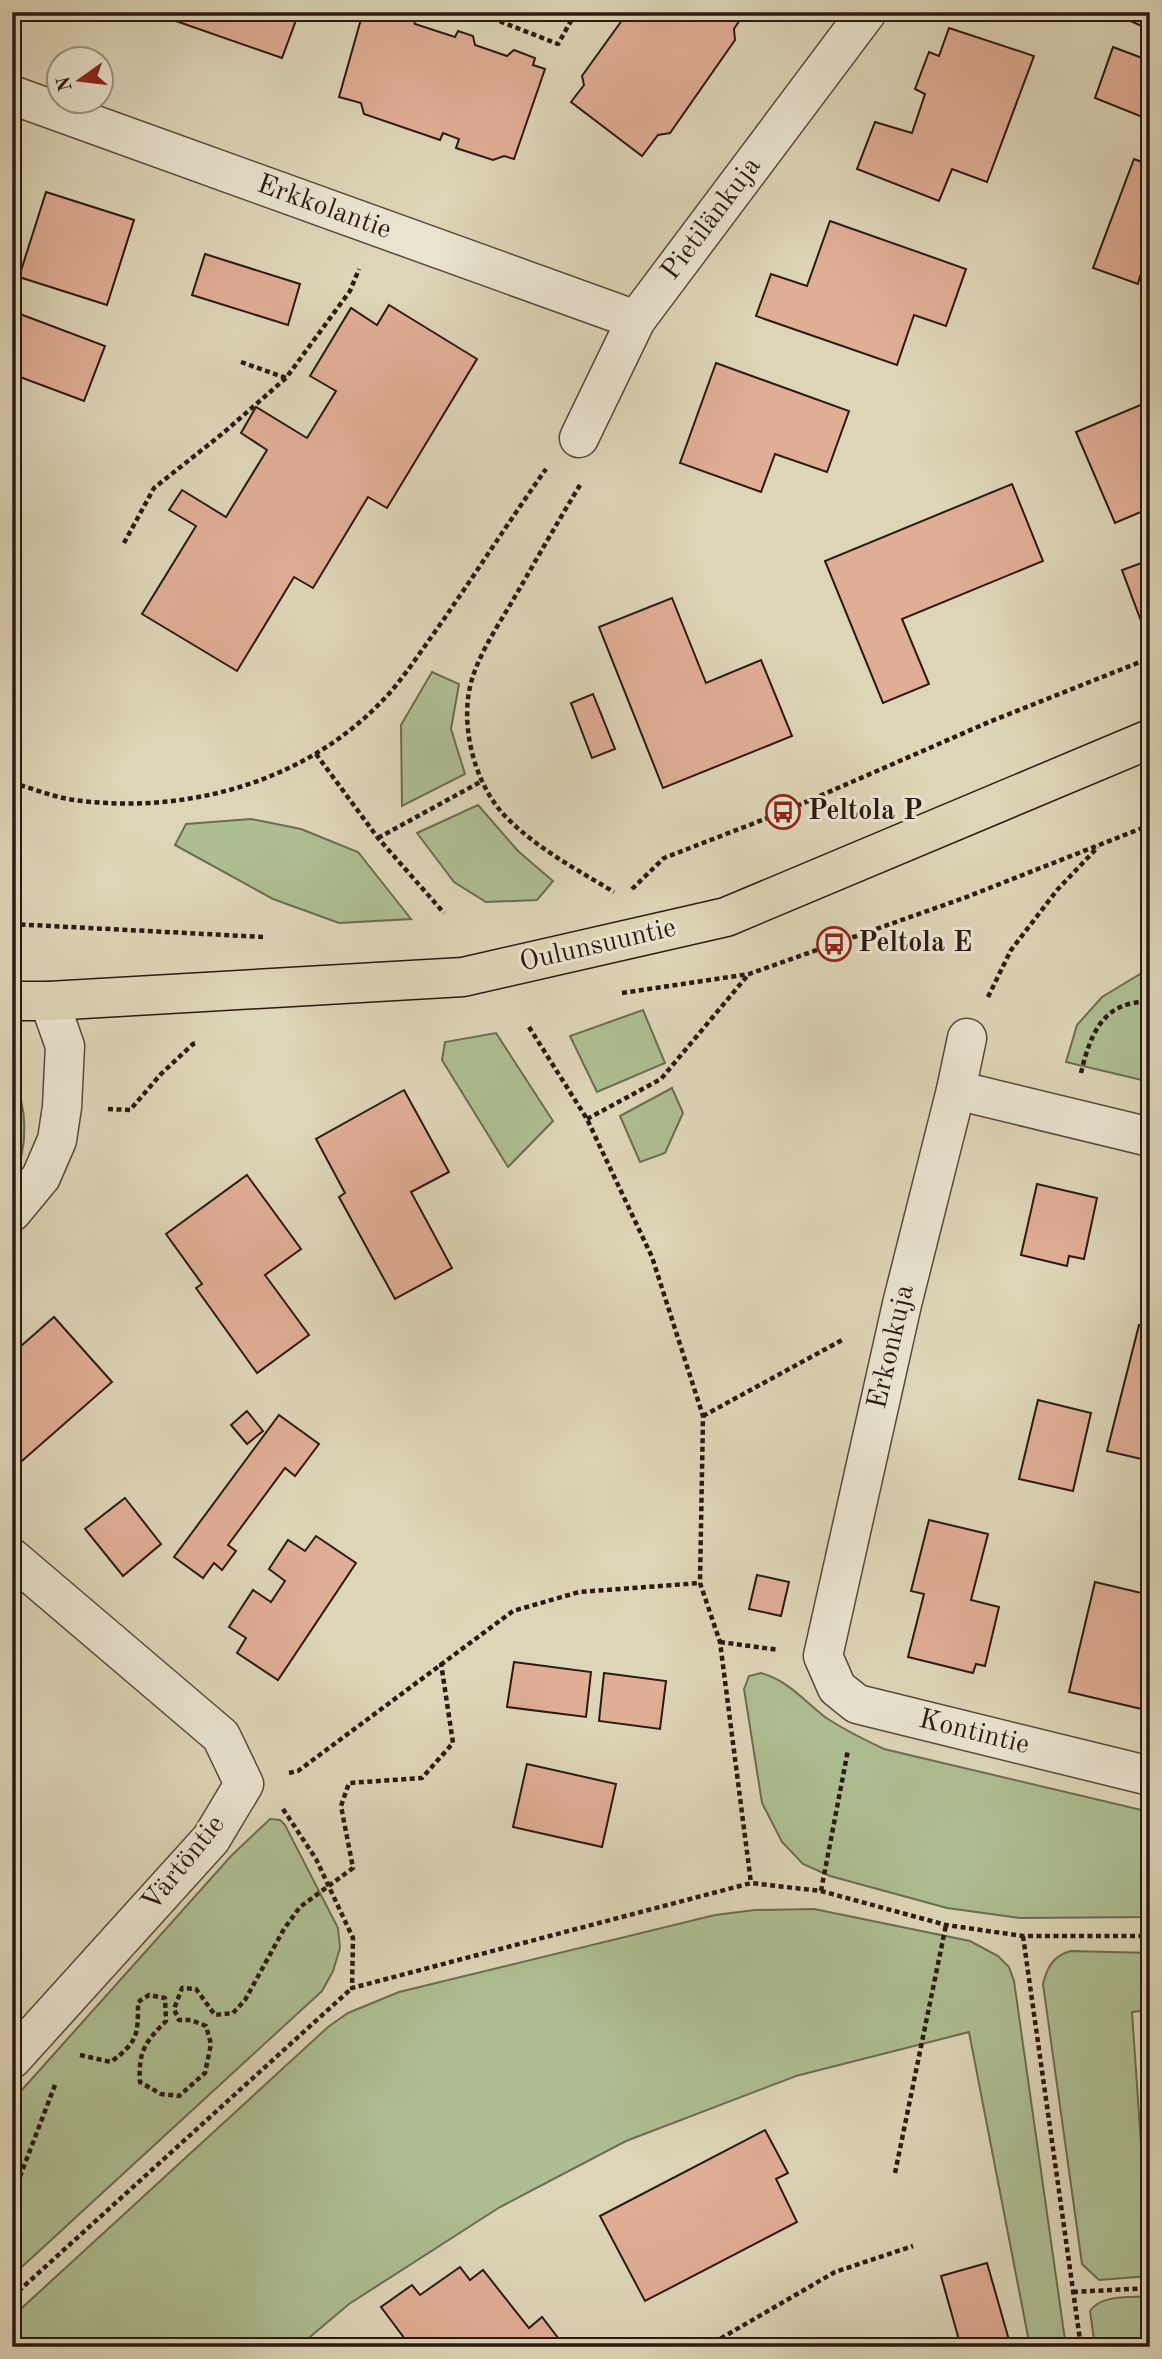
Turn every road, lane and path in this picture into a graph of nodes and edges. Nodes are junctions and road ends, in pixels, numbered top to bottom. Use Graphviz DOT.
graph roads {
  1 [pos="476,12"];
  2 [pos="576,12"];
  3 [pos="867,12"];
  4 [pos="12,95"];
  5 [pos="375,226"];
  6 [pos="636,320"];
  7 [pos="241,362"];
  8 [pos="286,378"];
  9 [pos="579,439"];
  10 [pos="124,543"];
  11 [pos="1150,658"];
  12 [pos="1150,739"];
  13 [pos="316,754"];
  14 [pos="482,781"];
  15 [pos="12,783"];
  16 [pos="377,838"];
  17 [pos="1101,844"];
  18 [pos="631,890"];
  19 [pos="623,898"];
  20 [pos="444,913"];
  21 [pos="12,924"];
  22 [pos="272,938"];
  23 [pos="749,974"];
  24 [pos="31,1001"];
  25 [pos="1150,1002"];
  26 [pos="529,1027"];
  27 [pos="967,1038"];
  28 [pos="956,1090"];
  29 [pos="1072,1118"];
  30 [pos="587,1119"];
  31 [pos="1150,1137"];
  32 [pos="12,1212"];
  33 [pos="901,1304"];
  34 [pos="703,1416"];
  35 [pos="12,1558"];
  36 [pos="700,1583"];
  37 [pos="720,1642"];
  38 [pos="823,1657"];
  39 [pos="441,1663"];
  40 [pos="857,1704"];
  41 [pos="1150,1776"];
  42 [pos="244,1784"];
  43 [pos="751,1883"];
  44 [pos="328,1884"];
  45 [pos="821,1891"];
  46 [pos="946,1925"];
  47 [pos="1023,1936"];
  48 [pos="1150,1936"];
  49 [pos="352,1988"];
  50 [pos="74,2057"];
  51 [pos="12,2059"];
  52 [pos="60,2072"];
  53 [pos="895,2173"];
  54 [pos="12,2210"];
  55 [pos="913,2246"];
  56 [pos="1150,2288"];
  57 [pos="1073,2292"];
  58 [pos="12,2297"];
  59 [pos="706,2347"];
  60 [pos="1081,2347"];
  1 -- 2 [label="path"];
  3 -- 6 [label="street, Pietilänkuja"];
  4 -- 5 [label="street, Erkkolantie"];
  5 -- 6 [label="street, Erkkolantie"];
  5 -- 8 [label="path"];
  6 -- 9 [label="street, Pietilänkuja"];
  7 -- 8 [label="path"];
  8 -- 10 [label="path"];
  9 -- 13 [label="path"];
  9 -- 14 [label="path"];
  11 -- 18 [label="path"];
  12 -- 24 [label="main road, Oulunsuuntie"];
  13 -- 15 [label="path"];
  13 -- 16 [label="path"];
  14 -- 16 [label="path"];
  14 -- 19 [label="path"];
  16 -- 20 [label="path"];
  17 -- 27 [label="path"];
  21 -- 22 [label="path"];
  23 -- 30 [label="path"];
  24 -- 32 [label="street"];
  25 -- 29 [label="path"];
  26 -- 30 [label="path"];
  27 -- 28 [label="street, Erkonkuja"];
  28 -- 29 [label="street"];
  28 -- 33 [label="street, Erkonkuja"];
  29 -- 31 [label="street"];
  30 -- 34 [label="path"];
  33 -- 34 [label="path"];
  33 -- 38 [label="street, Erkonkuja"];
  34 -- 36 [label="path"];
  35 -- 42 [label="street"];
  36 -- 37 [label="path"];
  36 -- 39 [label="path"];
  37 -- 38 [label="path"];
  37 -- 43 [label="path"];
  38 -- 40 [label="street"];
  39 -- 42 [label="path"];
  39 -- 44 [label="path"];
  40 -- 41 [label="street, Kontintie"];
  40 -- 45 [label="path"];
  42 -- 44 [label="path"];
  42 -- 51 [label="street, Värtöntie"];
  43 -- 45 [label="path"];
  43 -- 49 [label="path"];
  44 -- 49 [label="path"];
  44 -- 50 [label="path"];
  45 -- 46 [label="path"];
  46 -- 47 [label="path"];
  46 -- 53 [label="path"];
  47 -- 48 [label="path"];
  47 -- 57 [label="path"];
  49 -- 58 [label="path"];
  52 -- 54 [label="path"];
  55 -- 59 [label="path"];
  56 -- 57 [label="path"];
  57 -- 60 [label="path"];
}
